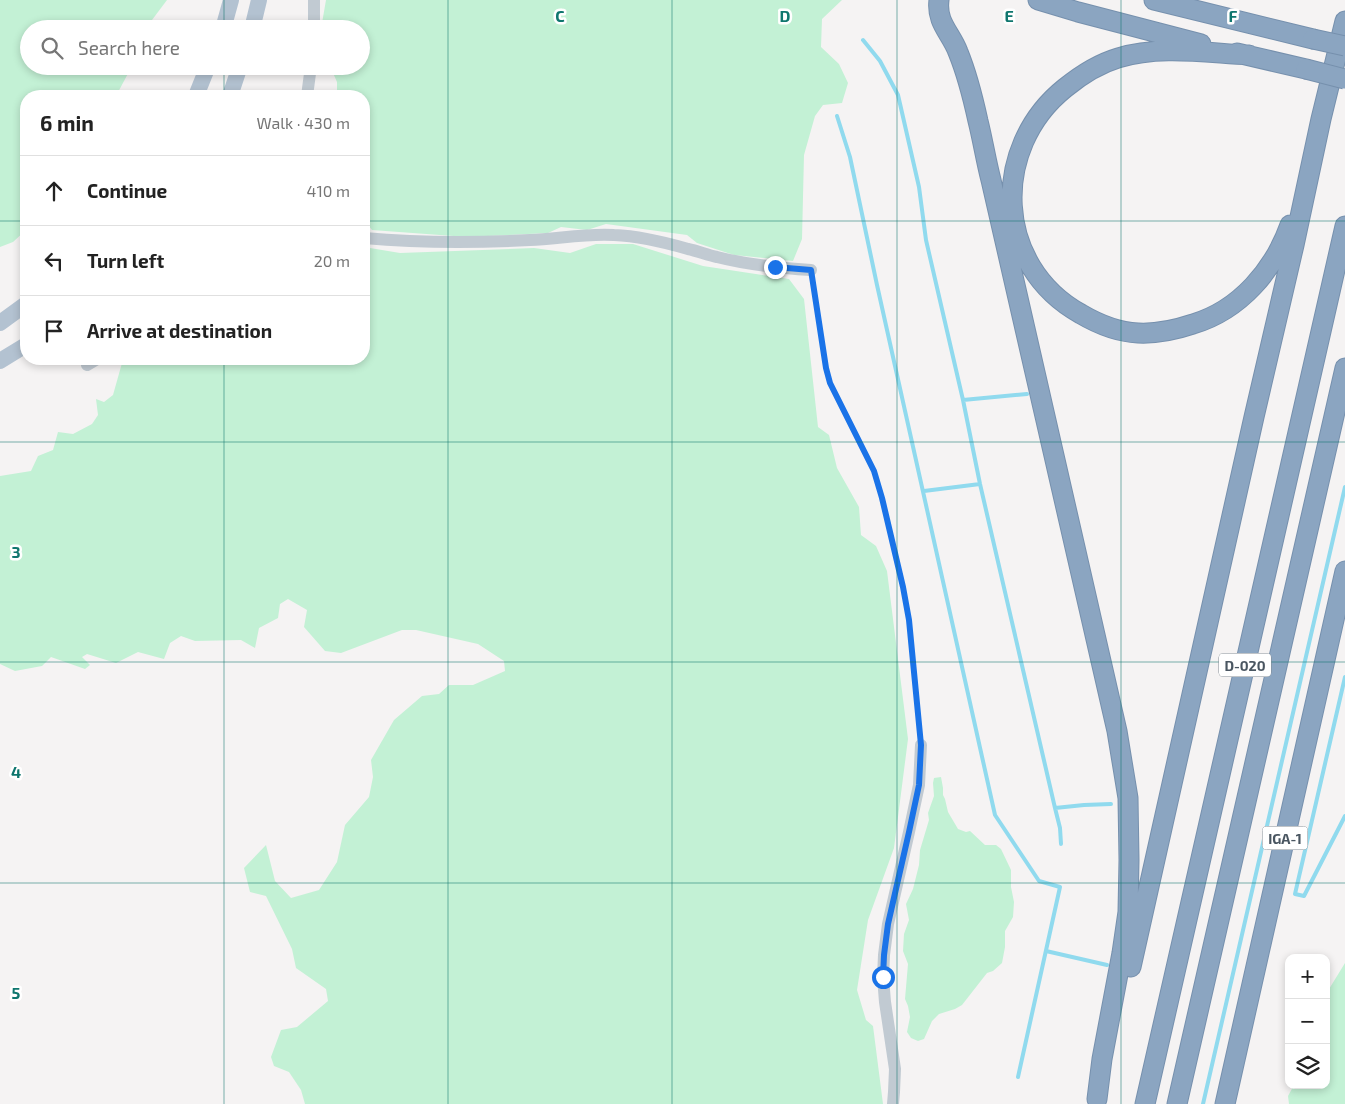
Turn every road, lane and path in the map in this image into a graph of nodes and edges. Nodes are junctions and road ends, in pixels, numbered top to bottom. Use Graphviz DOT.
graph roads {
  1 [pos="231,0"];
  2 [pos="259,0"];
  3 [pos="314,0"];
  4 [pos="939,0"];
  5 [pos="1038,0"];
  6 [pos="1154,0"];
  7 [pos="225,20"];
  8 [pos="254,20"];
  9 [pos="314,20"];
  10 [pos="1345,21"];
  11 [pos="1345,46"];
  12 [pos="1249,56"];
  13 [pos="204,75"];
  14 [pos="237,75"];
  15 [pos="310,75"];
  16 [pos="1345,78"];
  17 [pos="198,90"];
  18 [pos="232,90"];
  19 [pos="308,90"];
  20 [pos="1321,119"];
  21 [pos="1345,226"];
  22 [pos="370,238"];
  23 [pos="811,270"];
  24 [pos="20,309"];
  25 [pos="0,324"];
  26 [pos="20,349"];
  27 [pos="0,361"];
  28 [pos="1345,368"];
  29 [pos="1345,571"];
  30 [pos="921,745"];
  31 [pos="1096,1101"];
  32 [pos="893,1104"];
  33 [pos="1145,1104"];
  34 [pos="1177,1104"];
  35 [pos="1225,1104"];
  1 -- 7 [label="main road"];
  2 -- 8 [label="main road"];
  3 -- 9 [label="street"];
  4 -- 31 [label="highway"];
  5 -- 12 [label="highway"];
  6 -- 11 [label="highway, bridge"];
  10 -- 20 [label="highway"];
  12 -- 16 [label="highway, bridge"];
  12 -- 20 [label="highway"];
  13 -- 17 [label="main road"];
  14 -- 18 [label="main road"];
  15 -- 19 [label="street"];
  20 -- 31 [label="highway"];
  21 -- 33 [label="highway, D-020"];
  22 -- 23 [label="street"];
  23 -- 30 [label="path"];
  24 -- 25 [label="main road"];
  26 -- 27 [label="main road"];
  28 -- 34 [label="highway, D-020"];
  29 -- 35 [label="highway, IGA-1"];
  30 -- 32 [label="street"];
}
